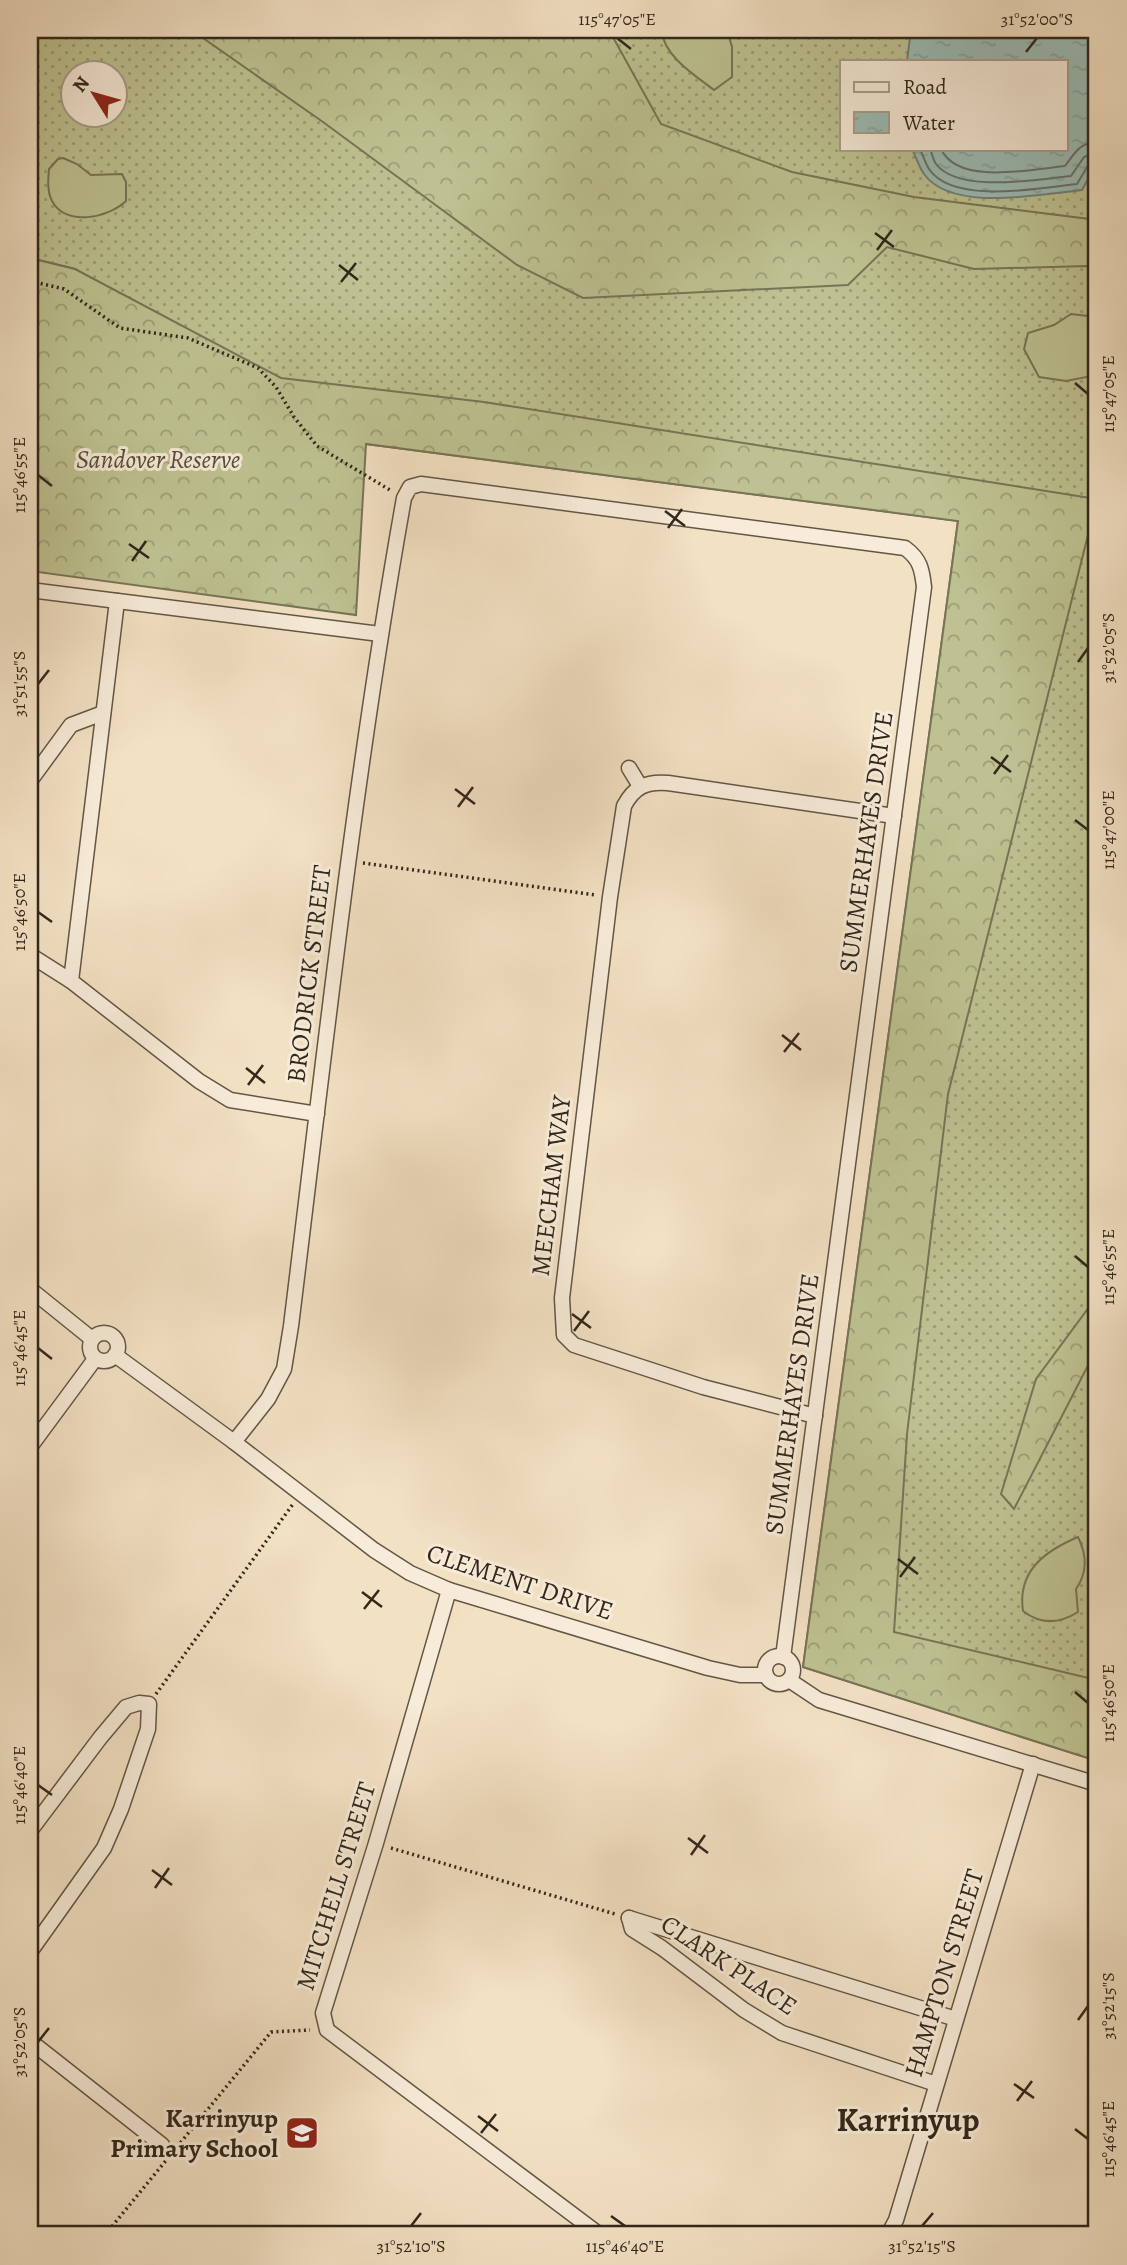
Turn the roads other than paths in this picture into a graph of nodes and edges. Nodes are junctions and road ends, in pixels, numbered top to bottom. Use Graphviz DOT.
graph roads {
  1 [pos="404,498"];
  2 [pos="30,590"];
  3 [pos="117,601"];
  4 [pos="380,634"];
  5 [pos="103,713"];
  6 [pos="629,768"];
  7 [pos="30,781"];
  8 [pos="640,786"];
  9 [pos="894,816"];
  10 [pos="30,955"];
  11 [pos="71,981"];
  12 [pos="317,1114"];
  13 [pos="30,1289"];
  14 [pos="92,1339"];
  15 [pos="115,1355"];
  16 [pos="95,1359"];
  17 [pos="816,1416"];
  18 [pos="234,1442"];
  19 [pos="30,1447"];
  20 [pos="449,1590"];
  21 [pos="783,1657"];
  22 [pos="766,1675"];
  23 [pos="789,1680"];
  24 [pos="1033,1763"];
  25 [pos="1097,1784"];
  26 [pos="30,1831"];
  27 [pos="30,1952"];
  28 [pos="956,2019"];
  29 [pos="30,2041"];
  30 [pos="936,2084"];
  31 [pos="163,2145"];
  32 [pos="600,2235"];
  33 [pos="888,2235"];
  1 -- 4 [label="street, BRODRICK STREET"];
  1 -- 9 [label="street, SUMMERHAYES DRIVE"];
  2 -- 3 [label="street"];
  3 -- 4 [label="street"];
  3 -- 5 [label="street"];
  4 -- 12 [label="street, BRODRICK STREET"];
  5 -- 7 [label="street"];
  5 -- 11 [label="street"];
  6 -- 8 [label="street"];
  8 -- 9 [label="street"];
  8 -- 17 [label="street, MEECHAM WAY"];
  9 -- 17 [label="street, SUMMERHAYES DRIVE"];
  10 -- 11 [label="street"];
  11 -- 12 [label="street"];
  12 -- 18 [label="street, BRODRICK STREET"];
  13 -- 14 [label="street"];
  14 -- 15 [label="street"];
  14 -- 16 [label="street"];
  15 -- 16 [label="street"];
  15 -- 18 [label="street, CLEMENT DRIVE"];
  16 -- 19 [label="street"];
  17 -- 21 [label="street, SUMMERHAYES DRIVE"];
  18 -- 20 [label="street, CLEMENT DRIVE"];
  20 -- 22 [label="street, CLEMENT DRIVE"];
  20 -- 32 [label="street, MITCHELL STREET"];
  21 -- 22 [label="street"];
  21 -- 23 [label="street"];
  22 -- 23 [label="street"];
  23 -- 24 [label="street"];
  24 -- 25 [label="street"];
  24 -- 28 [label="street, HAMPTON STREET"];
  26 -- 27 [label="street"];
  28 -- 30 [label="street, HAMPTON STREET"];
  28 -- 30 [label="street, CLARK PLACE"];
  29 -- 31 [label="street"];
  30 -- 33 [label="street, HAMPTON STREET"];
}
